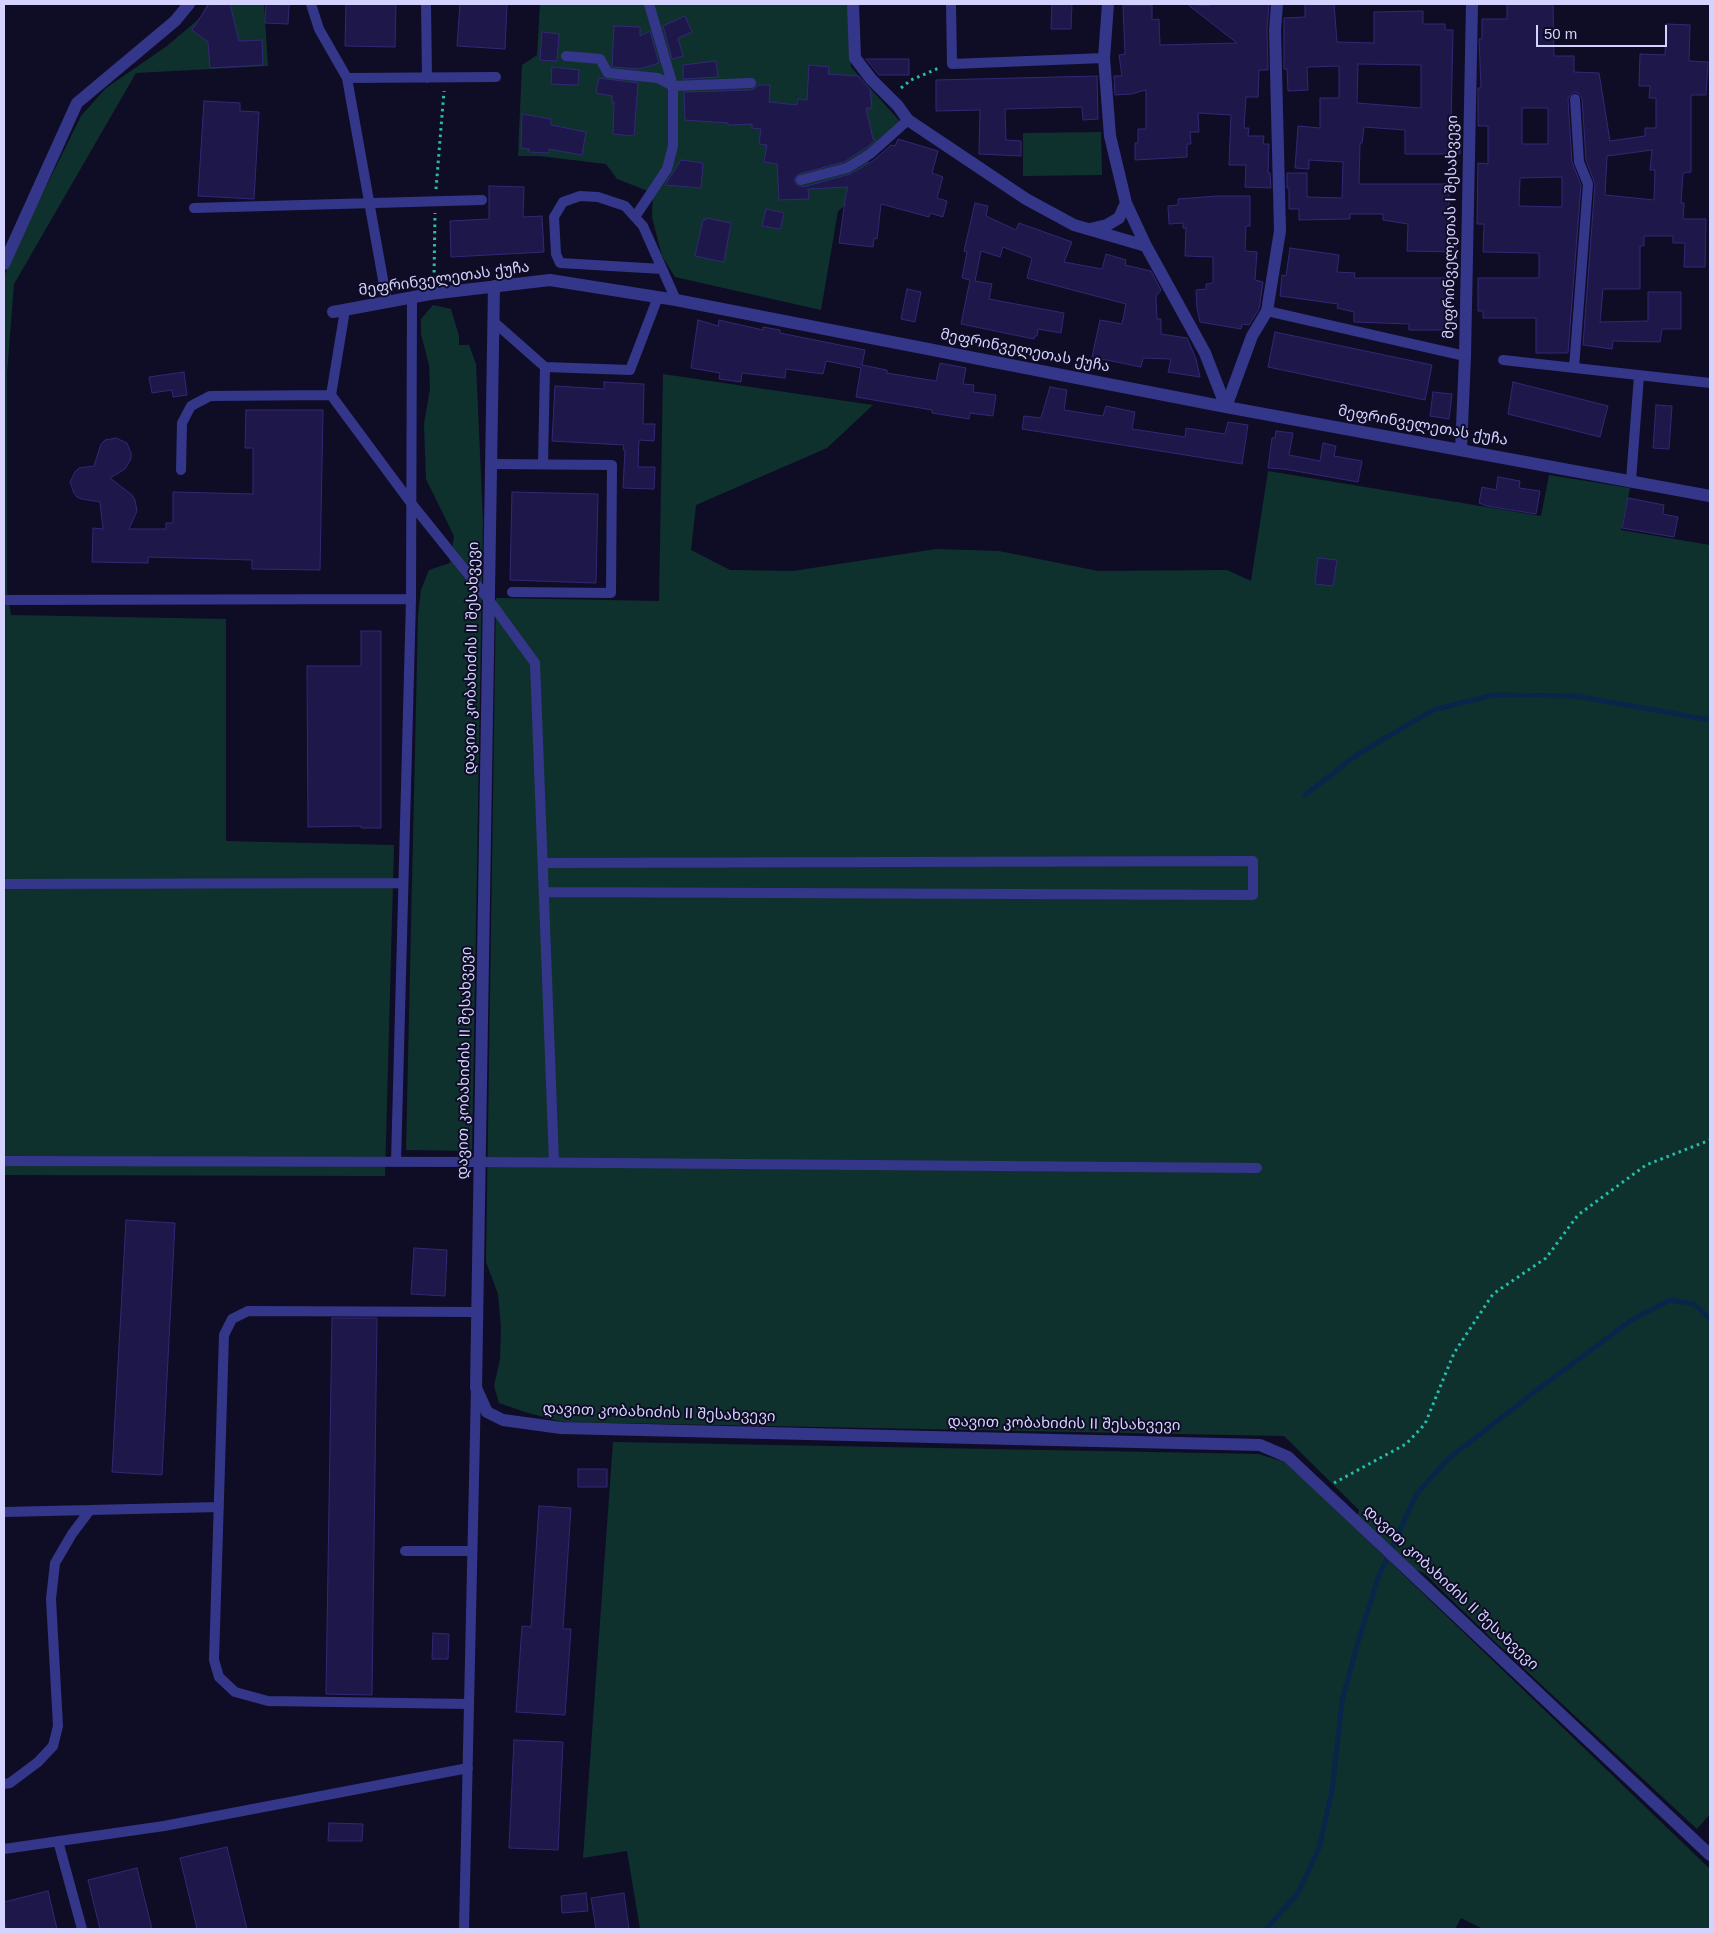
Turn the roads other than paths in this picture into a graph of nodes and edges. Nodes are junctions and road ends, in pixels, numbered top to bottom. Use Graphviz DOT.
graph roads {
  1 [pos="189,4"];
  2 [pos="311,4"];
  3 [pos="426,4"];
  4 [pos="649,4"];
  5 [pos="853,4"];
  6 [pos="951,4"];
  7 [pos="1108,4"];
  8 [pos="1277,4"];
  9 [pos="1472,4"];
  10 [pos="566,56"];
  11 [pos="1104,58"];
  12 [pos="496,77"];
  13 [pos="348,78"];
  14 [pos="427,78"];
  15 [pos="751,83"];
  16 [pos="673,86"];
  17 [pos="1575,100"];
  18 [pos="908,120"];
  19 [pos="801,180"];
  20 [pos="482,200"];
  21 [pos="369,202"];
  22 [pos="1126,203"];
  23 [pos="194,208"];
  24 [pos="634,217"];
  25 [pos="1089,229"];
  26 [pos="1146,246"];
  27 [pos="4,264"];
  28 [pos="662,269"];
  29 [pos="494,286"];
  30 [pos="412,297"];
  31 [pos="658,297"];
  32 [pos="676,300"];
  33 [pos="387,302"];
  34 [pos="339,311"];
  35 [pos="1267,311"];
  36 [pos="494,322"];
  37 [pos="1465,356"];
  38 [pos="1503,360"];
  39 [pos="545,368"];
  40 [pos="1574,368"];
  41 [pos="1638,376"];
  42 [pos="1710,383"];
  43 [pos="331,395"];
  44 [pos="1226,406"];
  45 [pos="1461,450"];
  46 [pos="491,464"];
  47 [pos="542,464"];
  48 [pos="181,470"];
  49 [pos="1631,480"];
  50 [pos="1710,496"];
  51 [pos="411,503"];
  52 [pos="512,592"];
  53 [pos="411,599"];
  54 [pos="4,600"];
  55 [pos="489,600"];
  56 [pos="543,863"];
  57 [pos="403,883"];
  58 [pos="4,884"];
  59 [pos="544,892"];
  60 [pos="4,1161"];
  61 [pos="396,1162"];
  62 [pos="480,1162"];
  63 [pos="554,1162"];
  64 [pos="1257,1168"];
  65 [pos="477,1312"];
  66 [pos="476,1388"];
  67 [pos="219,1507"];
  68 [pos="90,1510"];
  69 [pos="4,1512"];
  70 [pos="405,1551"];
  71 [pos="472,1551"];
  72 [pos="469,1704"];
  73 [pos="468,1768"];
  74 [pos="4,1784"];
  75 [pos="58,1841"];
  76 [pos="4,1849"];
  77 [pos="1710,1855"];
  78 [pos="82,1929"];
  79 [pos="464,1929"];
  1 -- 27 [label="street"];
  2 -- 13 [label="lane"];
  3 -- 14 [label="lane"];
  4 -- 16 [label="lane"];
  5 -- 18 [label="street"];
  6 -- 11 [label="lane"];
  7 -- 11 [label="street"];
  8 -- 35 [label="street"];
  9 -- 37 [label="street, მეფრინველეთას I შესახვევი"];
  10 -- 16 [label="lane"];
  11 -- 22 [label="street"];
  12 -- 14 [label="lane"];
  13 -- 14 [label="lane"];
  13 -- 21 [label="lane"];
  15 -- 16 [label="lane"];
  16 -- 24 [label="lane"];
  17 -- 40 [label="lane"];
  18 -- 19 [label="lane"];
  18 -- 25 [label="street"];
  20 -- 21 [label="lane"];
  21 -- 23 [label="lane"];
  21 -- 33 [label="lane"];
  22 -- 25 [label="street"];
  22 -- 26 [label="street"];
  24 -- 28 [label="lane"];
  24 -- 28 [label="lane"];
  25 -- 26 [label="street"];
  26 -- 44 [label="street"];
  28 -- 32 [label="lane"];
  29 -- 30 [label="street, მეფრინველეთას ქუჩა"];
  29 -- 31 [label="street, მეფრინველეთას ქუჩა"];
  29 -- 36 [label="street, დავით კობახიძის II შესახვევი"];
  30 -- 33 [label="street, მეფრინველეთას ქუჩა"];
  30 -- 51 [label="lane"];
  31 -- 32 [label="street, მეფრინველეთას ქუჩა"];
  31 -- 39 [label="lane"];
  32 -- 44 [label="street, მეფრინველეთას ქუჩა"];
  33 -- 34 [label="street, მეფრინველეთას ქუჩა"];
  34 -- 43 [label="lane"];
  35 -- 37 [label="lane"];
  35 -- 44 [label="street"];
  36 -- 39 [label="lane"];
  36 -- 46 [label="street, დავით კობახიძის II შესახვევი"];
  37 -- 45 [label="street, მეფრინველეთას I შესახვევი"];
  38 -- 40 [label="lane"];
  39 -- 47 [label="lane"];
  40 -- 41 [label="lane"];
  41 -- 42 [label="lane"];
  41 -- 49 [label="lane"];
  43 -- 48 [label="lane"];
  43 -- 51 [label="lane"];
  44 -- 45 [label="street, მეფრინველეთას ქუჩა"];
  45 -- 49 [label="street, მეფრინველეთას ქუჩა"];
  46 -- 47 [label="lane"];
  46 -- 55 [label="street, დავით კობახიძის II შესახვევი"];
  47 -- 52 [label="lane"];
  49 -- 50 [label="street, მეფრინველეთას ქუჩა"];
  51 -- 53 [label="lane"];
  51 -- 55 [label="lane"];
  53 -- 54 [label="lane"];
  53 -- 57 [label="lane"];
  55 -- 56 [label="lane"];
  55 -- 62 [label="street, დავით კობახიძის II შესახვევი"];
  56 -- 59 [label="lane"];
  56 -- 59 [label="lane"];
  57 -- 58 [label="lane"];
  57 -- 61 [label="lane"];
  59 -- 63 [label="lane"];
  60 -- 61 [label="lane"];
  61 -- 62 [label="lane"];
  62 -- 63 [label="lane"];
  62 -- 65 [label="street, დავით კობახიძის II შესახვევი"];
  63 -- 64 [label="lane"];
  65 -- 66 [label="street, დავით კობახიძის II შესახვევი"];
  65 -- 67 [label="lane"];
  66 -- 71 [label="lane"];
  66 -- 77 [label="street, დავით კობახიძის II შესახვევი"];
  67 -- 68 [label="lane"];
  67 -- 72 [label="lane"];
  68 -- 69 [label="lane"];
  68 -- 74 [label="lane"];
  70 -- 71 [label="lane"];
  71 -- 72 [label="lane"];
  72 -- 73 [label="lane"];
  73 -- 75 [label="lane"];
  73 -- 79 [label="lane"];
  75 -- 76 [label="lane"];
  75 -- 78 [label="lane"];
}
